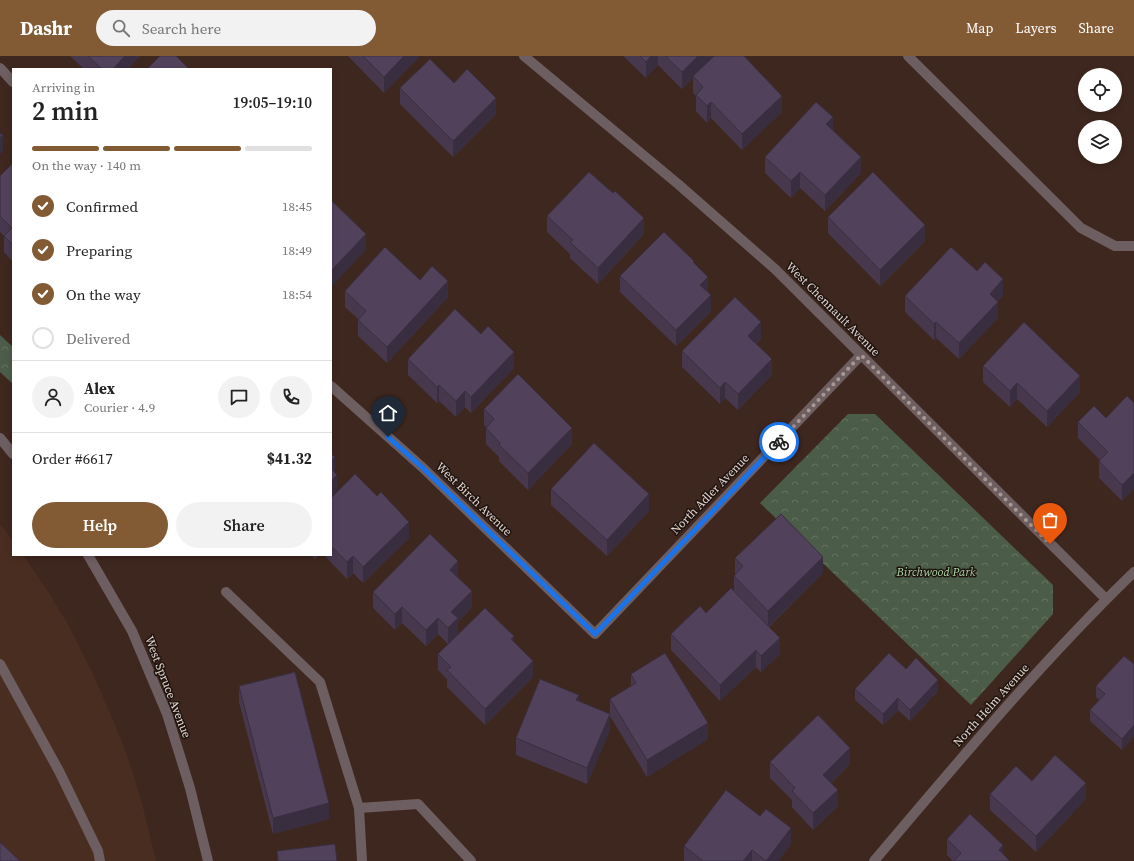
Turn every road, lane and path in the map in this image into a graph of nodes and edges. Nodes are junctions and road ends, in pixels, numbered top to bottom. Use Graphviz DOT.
graph roads {
  1 [pos="524,56"];
  2 [pos="908,56"];
  3 [pos="0,68"];
  4 [pos="12,81"];
  5 [pos="1134,246"];
  6 [pos="861,355"];
  7 [pos="332,387"];
  8 [pos="0,438"];
  9 [pos="12,453"];
  10 [pos="89,556"];
  11 [pos="1134,572"];
  12 [pos="226,592"];
  13 [pos="1106,599"];
  14 [pos="595,634"];
  15 [pos="0,664"];
  16 [pos="359,808"];
  17 [pos="100,861"];
  18 [pos="208,861"];
  19 [pos="362,861"];
  20 [pos="471,861"];
  21 [pos="874,861"];
  1 -- 6 [label="street, West Chennault Avenue"];
  2 -- 5 [label="street"];
  3 -- 4 [label="street"];
  6 -- 13 [label="street, West Chennault Avenue"];
  6 -- 14 [label="street, North Adler Avenue"];
  7 -- 14 [label="street, West Birch Avenue"];
  8 -- 9 [label="street"];
  10 -- 18 [label="street, West Spruce Avenue"];
  11 -- 13 [label="street, North Helm Avenue"];
  12 -- 16 [label="street"];
  13 -- 21 [label="street, North Helm Avenue"];
  15 -- 17 [label="street"];
  16 -- 19 [label="street"];
  16 -- 20 [label="street"];
}
